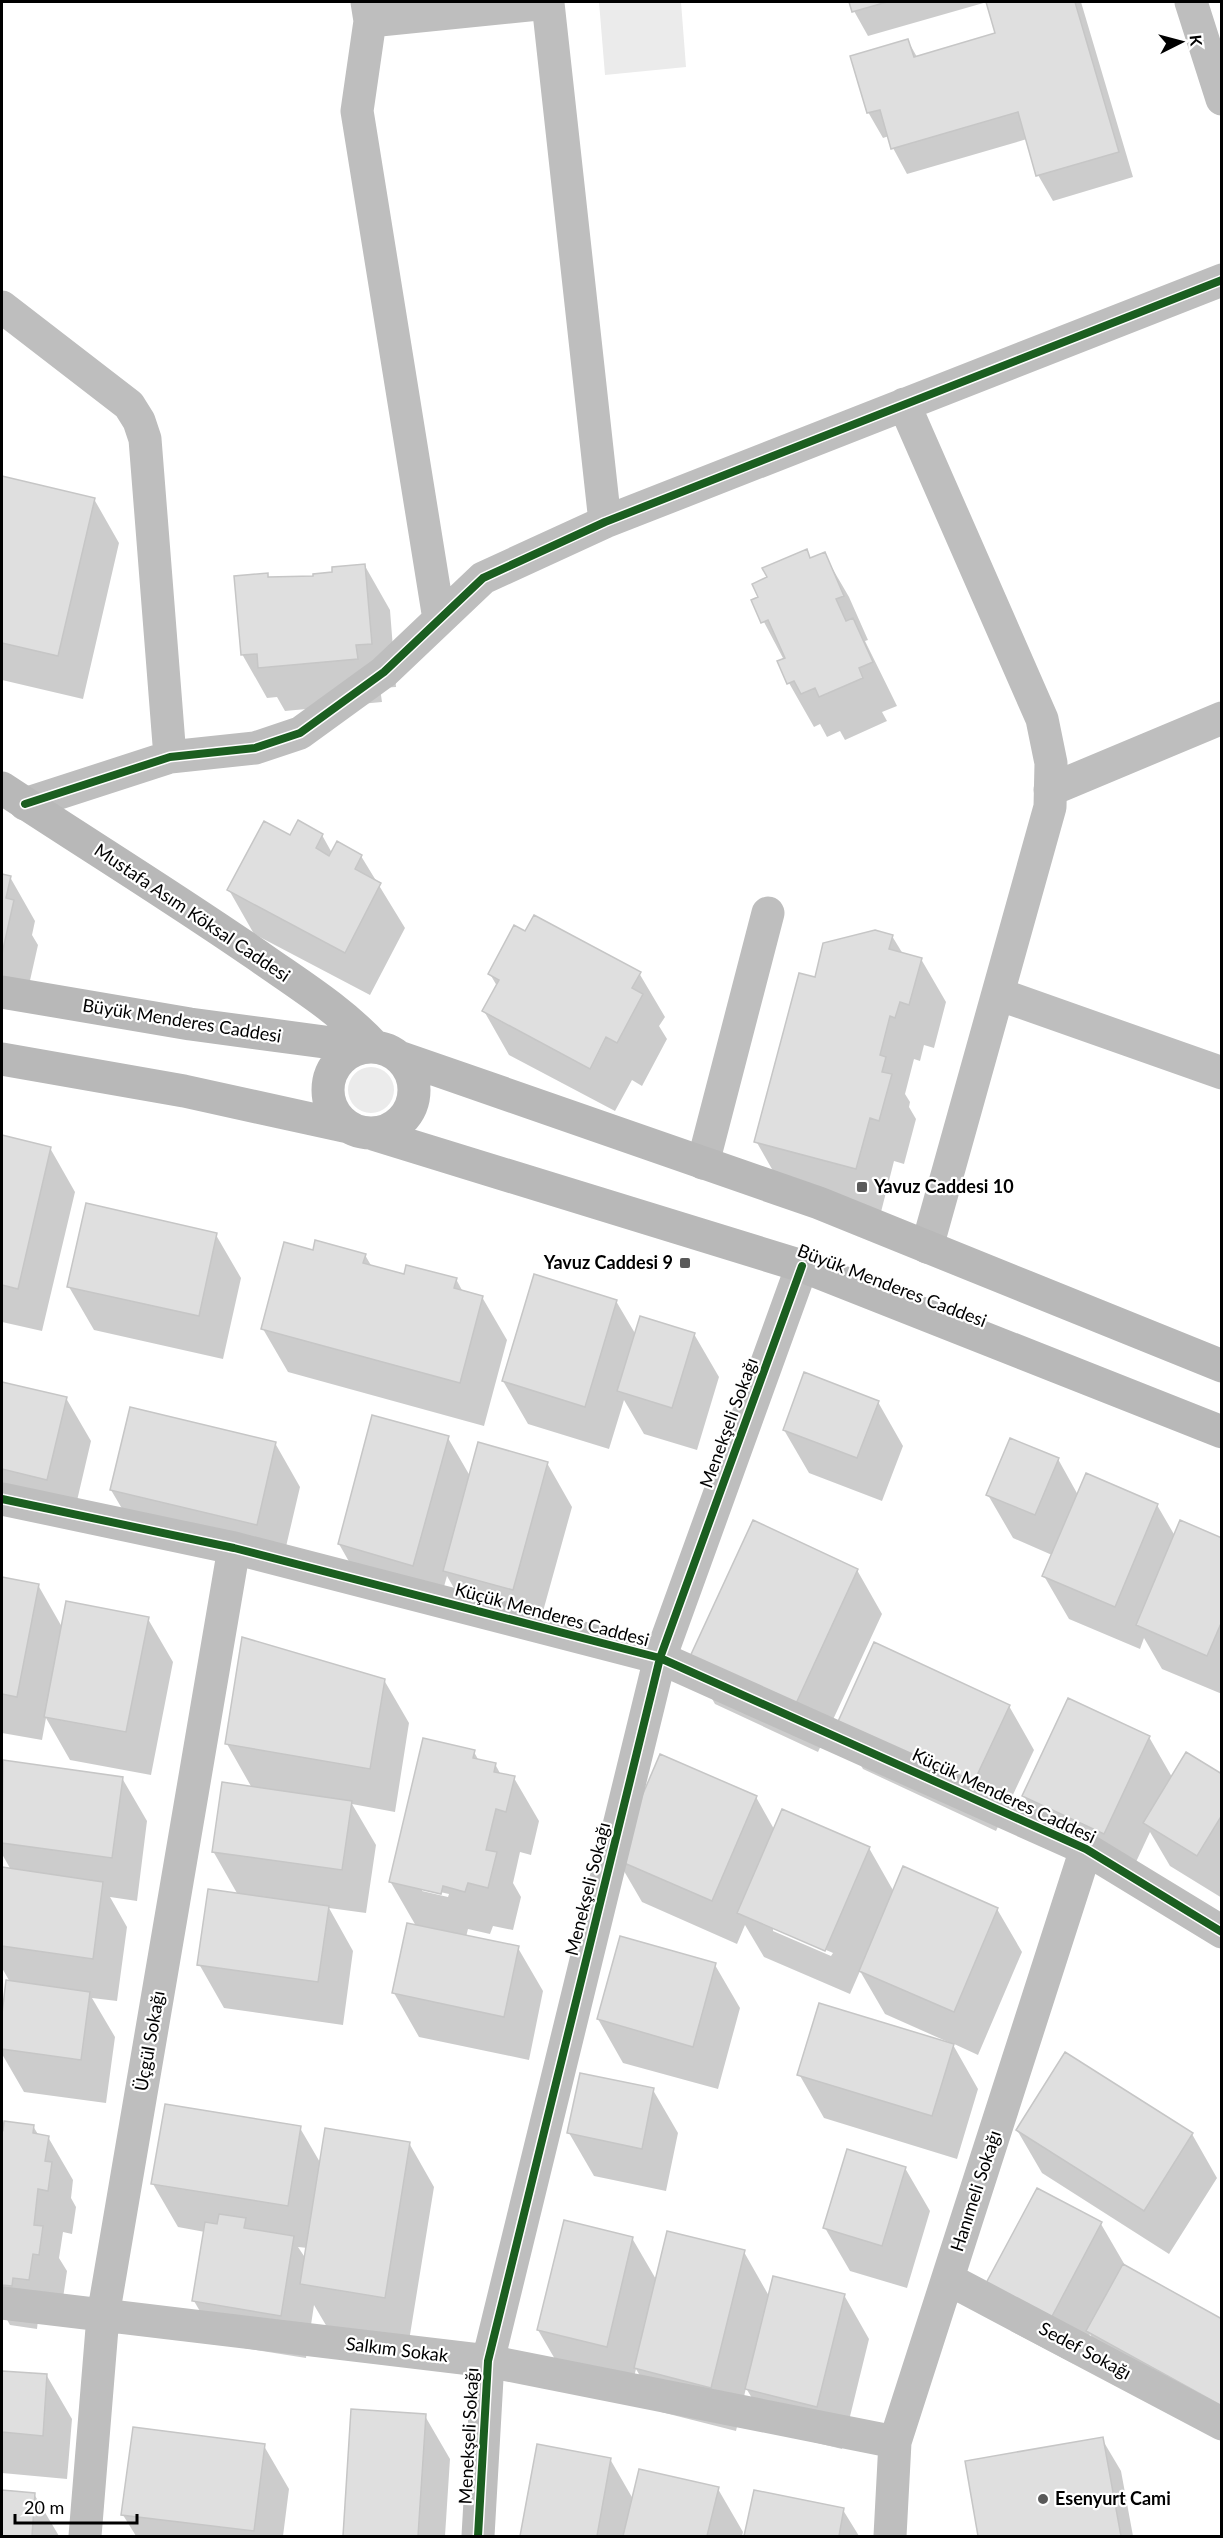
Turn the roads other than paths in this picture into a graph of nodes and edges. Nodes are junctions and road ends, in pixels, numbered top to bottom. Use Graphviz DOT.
graph roads {
  1 [pos="1191,2"];
  2 [pos="369,11"];
  3 [pos="1221,99"];
  4 [pos="1221,280"];
  5 [pos="2,307"];
  6 [pos="904,404"];
  7 [pos="605,522"];
  8 [pos="439,619"];
  9 [pos="1221,718"];
  10 [pos="170,758"];
  11 [pos="1050,790"];
  12 [pos="13,796"];
  13 [pos="768,913"];
  14 [pos="2,992"];
  15 [pos="998,994"];
  16 [pos="379,1050"];
  17 [pos="2,1059"];
  18 [pos="1221,1073"];
  19 [pos="360,1131"];
  20 [pos="703,1163"];
  21 [pos="927,1247"];
  22 [pos="802,1266"];
  23 [pos="1221,1366"];
  24 [pos="1221,1432"];
  25 [pos="2,1498"];
  26 [pos="234,1548"];
  27 [pos="660,1658"];
  28 [pos="1086,1849"];
  29 [pos="1221,1932"];
  30 [pos="948,2279"];
  31 [pos="2,2303"];
  32 [pos="103,2316"];
  33 [pos="488,2361"];
  34 [pos="1221,2424"];
  35 [pos="895,2442"];
  36 [pos="85,2536"];
  37 [pos="478,2536"];
  38 [pos="890,2536"];
  1 -- 3 [label="street"];
  2 -- 7 [label="street"];
  2 -- 8 [label="street"];
  4 -- 6 [label="street"];
  5 -- 10 [label="street"];
  6 -- 7 [label="street"];
  6 -- 11 [label="street"];
  7 -- 8 [label="street"];
  8 -- 10 [label="street"];
  9 -- 11 [label="street"];
  10 -- 12 [label="street"];
  11 -- 15 [label="street"];
  12 -- 16 [label="street, Mustafa Asım Köksal Caddesi"];
  13 -- 20 [label="street"];
  14 -- 16 [label="street, Büyük Menderes Caddesi"];
  15 -- 18 [label="street"];
  15 -- 21 [label="street"];
  16 -- 19 [label="street"];
  16 -- 19 [label="street"];
  16 -- 20 [label="street, Büyük Menderes Caddesi"];
  17 -- 19 [label="street, Büyük Menderes Caddesi"];
  19 -- 22 [label="street, Büyük Menderes Caddesi"];
  20 -- 21 [label="street, Büyük Menderes Caddesi"];
  21 -- 23 [label="street, Büyük Menderes Caddesi"];
  22 -- 24 [label="street, Büyük Menderes Caddesi"];
  22 -- 27 [label="street, Menekşeli Sokağı"];
  25 -- 26 [label="street, Küçük Menderes Caddesi"];
  26 -- 27 [label="street, Küçük Menderes Caddesi"];
  26 -- 32 [label="street, Üçgül Sokağı"];
  27 -- 28 [label="street, Küçük Menderes Caddesi"];
  27 -- 33 [label="street, Menekşeli Sokağı"];
  28 -- 29 [label="street, Küçük Menderes Caddesi"];
  28 -- 30 [label="street, Hanımeli Sokağı"];
  30 -- 34 [label="street, Sedef Sokağı"];
  30 -- 35 [label="street, Hanımeli Sokağı"];
  31 -- 32 [label="street, Salkım Sokak"];
  32 -- 33 [label="street, Salkım Sokak"];
  32 -- 36 [label="street, Üçgül Sokağı"];
  33 -- 35 [label="street, Salkım Sokak"];
  33 -- 37 [label="street, Menekşeli Sokağı"];
  35 -- 38 [label="street, Hanımeli Sokağı"];
}
